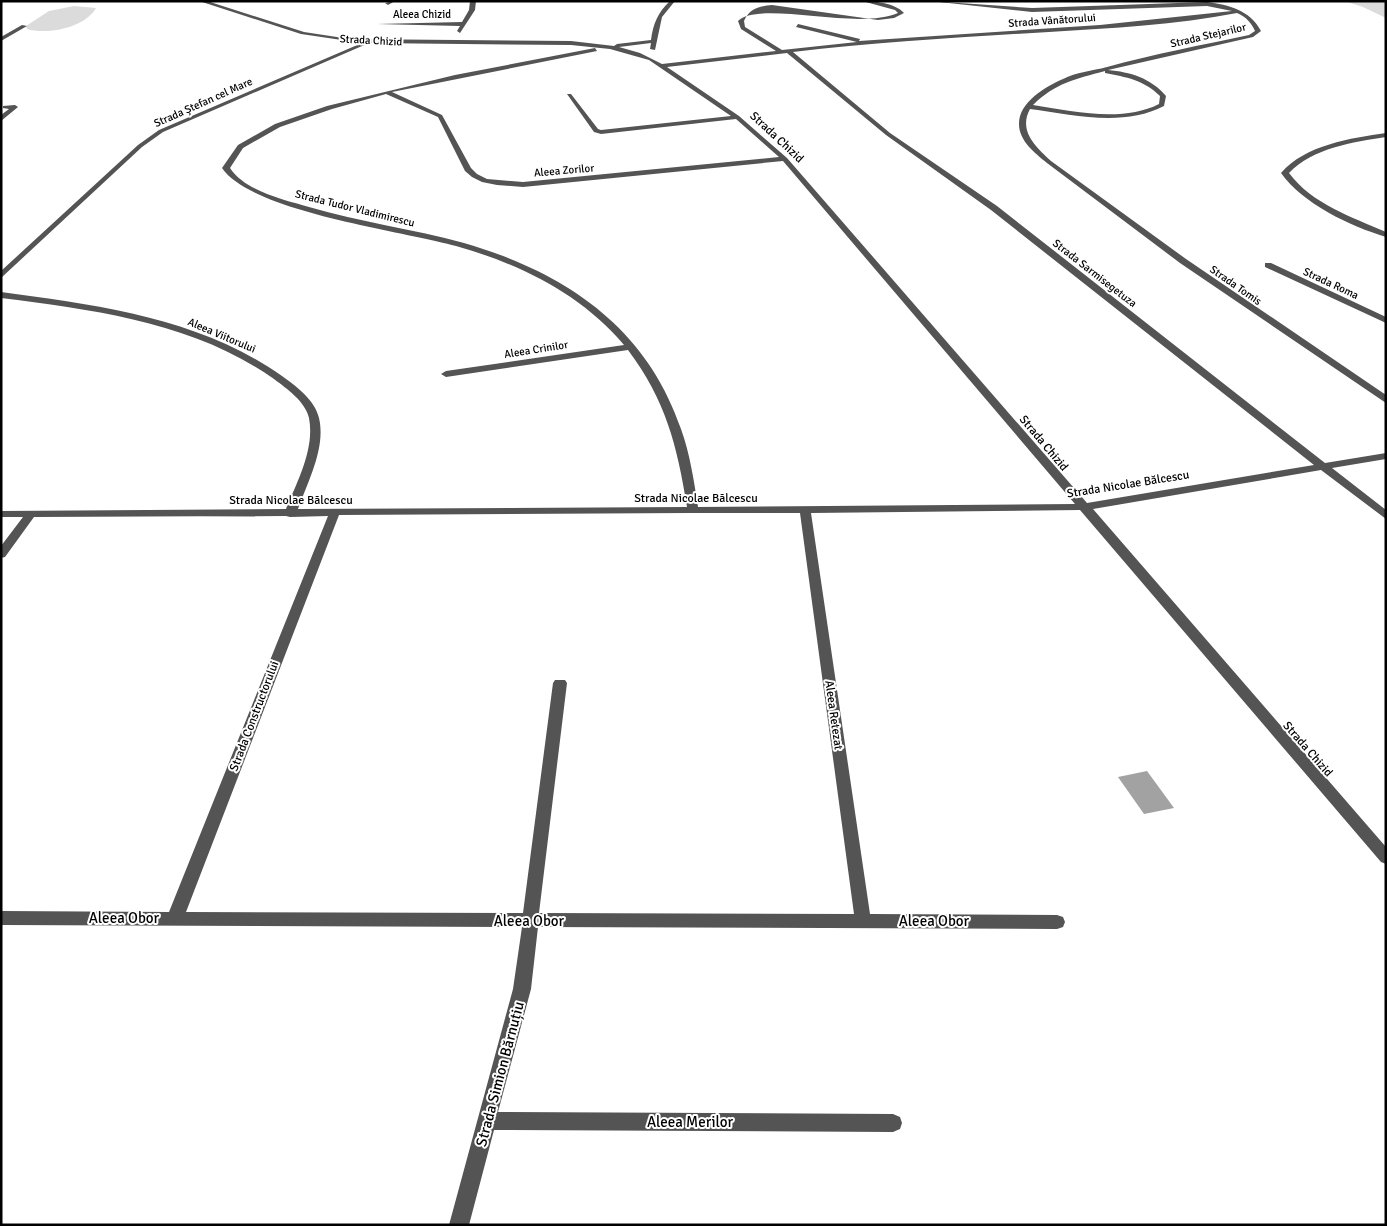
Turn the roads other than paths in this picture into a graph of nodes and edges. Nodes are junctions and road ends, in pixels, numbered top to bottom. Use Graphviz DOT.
graph roads {
  1 [pos="201,1"];
  2 [pos="473,1"];
  3 [pos="673,1"];
  4 [pos="864,1"];
  5 [pos="932,1"];
  6 [pos="1238,12"];
  7 [pos="380,24"];
  8 [pos="464,24"];
  9 [pos="24,26"];
  10 [pos="798,26"];
  11 [pos="1,39"];
  12 [pos="654,41"];
  13 [pos="369,42"];
  14 [pos="454,42"];
  15 [pos="868,42"];
  16 [pos="610,47"];
  17 [pos="786,53"];
  18 [pos="655,63"];
  19 [pos="1095,72"];
  20 [pos="387,92"];
  21 [pos="568,95"];
  22 [pos="1030,107"];
  23 [pos="5,108"];
  24 [pos="737,117"];
  25 [pos="1,119"];
  26 [pos="1386,135"];
  27 [pos="784,159"];
  28 [pos="1386,235"];
  29 [pos="1268,265"];
  30 [pos="2,275"];
  31 [pos="1,295"];
  32 [pos="1386,320"];
  33 [pos="630,347"];
  34 [pos="446,374"];
  35 [pos="1386,400"];
  36 [pos="1386,456"];
  37 [pos="1322,465"];
  38 [pos="1082,507"];
  39 [pos="805,510"];
  40 [pos="693,512"];
  41 [pos="1,514"];
  42 [pos="31,514"];
  43 [pos="290,514"];
  44 [pos="334,514"];
  45 [pos="1386,516"];
  46 [pos="1,554"];
  47 [pos="560,683"];
  48 [pos="1386,858"];
  49 [pos="1,918"];
  50 [pos="175,918"];
  51 [pos="863,920"];
  52 [pos="529,921"];
  53 [pos="1057,922"];
  54 [pos="487,1121"];
  55 [pos="894,1122"];
  56 [pos="459,1225"];
  1 -- 13 [label="street, Strada Chizid"];
  2 -- 8 [label="street, Aleea Chizid"];
  3 -- 12 [label="street"];
  4 -- 17 [label="street, Strada Sarmisegetuza"];
  5 -- 6 [label="street, Strada Stejarilor"];
  6 -- 15 [label="street, Strada Vânătorului"];
  6 -- 19 [label="street, Strada Stejarilor"];
  7 -- 8 [label="street, Aleea Chizid"];
  8 -- 14 [label="street, Aleea Chizid"];
  9 -- 11 [label="street"];
  10 -- 15 [label="street, Strada Vânătorului"];
  12 -- 16 [label="street"];
  12 -- 18 [label="street"];
  13 -- 14 [label="street, Strada Chizid"];
  13 -- 30 [label="street, Strada Ștefan cel Mare"];
  14 -- 16 [label="street, Strada Chizid"];
  15 -- 17 [label="street, Strada Vânătorului"];
  16 -- 18 [label="street, Strada Chizid"];
  16 -- 20 [label="street, Strada Tudor Vladimirescu"];
  17 -- 18 [label="street, Strada Vânătorului"];
  17 -- 37 [label="street, Strada Sarmisegetuza"];
  18 -- 24 [label="street, Strada Chizid"];
  19 -- 22 [label="street, Strada Stejarilor"];
  19 -- 22 [label="street"];
  20 -- 27 [label="street, Aleea Zorilor"];
  20 -- 33 [label="street, Strada Tudor Vladimirescu"];
  21 -- 24 [label="street, Strada Chizid"];
  22 -- 35 [label="street, Strada Tomis"];
  23 -- 25 [label="street"];
  24 -- 27 [label="street, Strada Chizid"];
  26 -- 28 [label="street"];
  27 -- 38 [label="street, Strada Chizid"];
  29 -- 32 [label="street, Strada Roma"];
  31 -- 43 [label="street, Aleea Viitorului"];
  33 -- 34 [label="street, Aleea Crinilor"];
  33 -- 40 [label="street, Strada Tudor Vladimirescu"];
  36 -- 37 [label="street, Strada Nicolae Bălcescu"];
  37 -- 38 [label="street, Strada Nicolae Bălcescu"];
  37 -- 45 [label="street, Strada Sarmisegetuza"];
  38 -- 39 [label="street, Strada Nicolae Bălcescu"];
  38 -- 48 [label="street, Strada Chizid"];
  39 -- 40 [label="street, Strada Nicolae Bălcescu"];
  39 -- 51 [label="street, Aleea Retezat"];
  40 -- 44 [label="street, Strada Nicolae Bălcescu"];
  41 -- 42 [label="street, Strada Nicolae Bălcescu"];
  42 -- 43 [label="street, Strada Nicolae Bălcescu"];
  42 -- 46 [label="street"];
  43 -- 44 [label="street, Strada Nicolae Bălcescu"];
  44 -- 50 [label="street, Strada Constructorului"];
  47 -- 52 [label="street, Strada Simion Bărnuțiu"];
  49 -- 50 [label="street, Aleea Obor"];
  50 -- 52 [label="street, Aleea Obor"];
  51 -- 52 [label="street, Aleea Obor"];
  51 -- 53 [label="street, Aleea Obor"];
  52 -- 54 [label="street, Strada Simion Bărnuțiu"];
  54 -- 55 [label="street, Aleea Merilor"];
  54 -- 56 [label="street, Strada Simion Bărnuțiu"];
}
